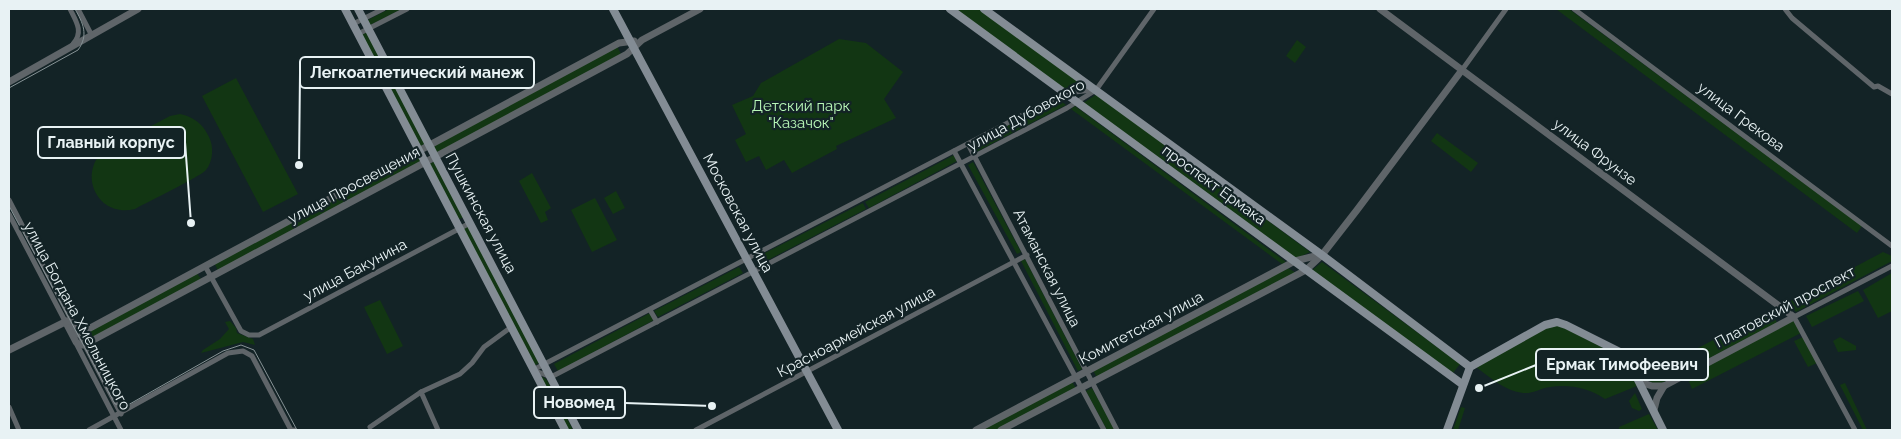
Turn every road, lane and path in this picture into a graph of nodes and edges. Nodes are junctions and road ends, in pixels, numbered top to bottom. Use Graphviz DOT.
graph roads {
  1 [pos="70,9"];
  2 [pos="78,9"];
  3 [pos="138,9"];
  4 [pos="345,9"];
  5 [pos="358,9"];
  6 [pos="384,9"];
  7 [pos="407,9"];
  8 [pos="613,9"];
  9 [pos="618,9"];
  10 [pos="700,9"];
  11 [pos="950,9"];
  12 [pos="984,9"];
  13 [pos="1154,9"];
  14 [pos="1380,9"];
  15 [pos="1506,9"];
  16 [pos="1574,9"];
  17 [pos="1785,9"];
  18 [pos="364,19"];
  19 [pos="353,24"];
  20 [pos="368,28"];
  21 [pos="91,34"];
  22 [pos="358,34"];
  23 [pos="635,43"];
  24 [pos="68,50"];
  25 [pos="1462,70"];
  26 [pos="9,82"];
  27 [pos="1096,90"];
  28 [pos="1065,93"];
  29 [pos="1892,94"];
  30 [pos="1077,102"];
  31 [pos="968,144"];
  32 [pos="429,145"];
  33 [pos="419,151"];
  34 [pos="954,151"];
  35 [pos="436,157"];
  36 [pos="975,157"];
  37 [pos="425,163"];
  38 [pos="961,164"];
  39 [pos="9,200"];
  40 [pos="863,200"];
  41 [pos="869,211"];
  42 [pos="9,214"];
  43 [pos="470,223"];
  44 [pos="459,229"];
  45 [pos="1892,246"];
  46 [pos="1027,255"];
  47 [pos="1322,255"];
  48 [pos="749,258"];
  49 [pos="1295,261"];
  50 [pos="1015,262"];
  51 [pos="205,266"];
  52 [pos="1892,266"];
  53 [pos="755,270"];
  54 [pos="1306,270"];
  55 [pos="211,276"];
  56 [pos="650,310"];
  57 [pos="1794,317"];
  58 [pos="69,321"];
  59 [pos="657,322"];
  60 [pos="510,328"];
  61 [pos="76,338"];
  62 [pos="84,345"];
  63 [pos="9,350"];
  64 [pos="544,364"];
  65 [pos="1470,367"];
  66 [pos="533,370"];
  67 [pos="809,371"];
  68 [pos="1087,372"];
  69 [pos="551,377"];
  70 [pos="1076,377"];
  71 [pos="1092,382"];
  72 [pos="1640,382"];
  73 [pos="1462,384"];
  74 [pos="1664,386"];
  75 [pos="1082,388"];
  76 [pos="421,392"];
  77 [pos="9,407"];
  78 [pos="1654,410"];
  79 [pos="121,414"];
  80 [pos="115,417"];
  81 [pos="370,427"];
  82 [pos="19,430"];
  83 [pos="89,430"];
  84 [pos="121,430"];
  85 [pos="294,430"];
  86 [pos="438,430"];
  87 [pos="565,430"];
  88 [pos="578,430"];
  89 [pos="696,430"];
  90 [pos="840,430"];
  91 [pos="976,430"];
  92 [pos="1001,430"];
  93 [pos="1104,430"];
  94 [pos="1117,430"];
  95 [pos="1447,430"];
  96 [pos="1663,430"];
  97 [pos="1856,430"];
  1 -- 24 [label="street"];
  2 -- 21 [label="street"];
  3 -- 21 [label="street"];
  4 -- 19 [label="main road, Пушкинская улица"];
  5 -- 18 [label="main road, Пушкинская улица"];
  6 -- 18 [label="street"];
  7 -- 20 [label="street"];
  8 -- 23 [label="main road, Московская улица"];
  9 -- 23 [label="main road, Московская улица"];
  10 -- 23 [label="street, улица Просвещения"];
  11 -- 28 [label="main road, проспект Ермака"];
  12 -- 27 [label="main road, проспект Ермака"];
  13 -- 27 [label="street"];
  14 -- 25 [label="street, улица Фрунзе"];
  15 -- 25 [label="street, Комитетская улица"];
  16 -- 45 [label="street, улица Грекова"];
  17 -- 29 [label="street"];
  18 -- 19 [label="street"];
  18 -- 20 [label="main road, Пушкинская улица"];
  19 -- 22 [label="main road, Пушкинская улица"];
  20 -- 22 [label="street"];
  20 -- 32 [label="main road, Пушкинская улица"];
  21 -- 24 [label="street"];
  22 -- 33 [label="main road, Пушкинская улица"];
  23 -- 32 [label="street, улица Просвещения"];
  23 -- 35 [label="street, улица Просвещения"];
  23 -- 48 [label="main road, Московская улица"];
  24 -- 26 [label="street"];
  25 -- 47 [label="street, Комитетская улица"];
  25 -- 57 [label="street, улица Фрунзе"];
  27 -- 28 [label="street, улица Дубовского"];
  27 -- 30 [label="street, улица Дубовского"];
  27 -- 47 [label="main road, проспект Ермака"];
  28 -- 30 [label="main road, проспект Ермака"];
  28 -- 31 [label="street, улица Дубовского"];
  30 -- 36 [label="street, улица Дубовского"];
  30 -- 49 [label="main road, проспект Ермака"];
  31 -- 34 [label="street, улица Дубовского"];
  31 -- 36 [label="street, Атаманская улица"];
  32 -- 33 [label="street, улица Просвещения"];
  32 -- 35 [label="main road, Пушкинская улица"];
  33 -- 37 [label="main road, Пушкинская улица"];
  33 -- 51 [label="street, улица Просвещения"];
  34 -- 38 [label="street, Атаманская улица"];
  34 -- 40 [label="street, улица Дубовского"];
  35 -- 37 [label="street, улица Просвещения"];
  35 -- 43 [label="main road, Пушкинская улица"];
  36 -- 38 [label="street, улица Дубовского"];
  36 -- 46 [label="street, Атаманская улица"];
  37 -- 44 [label="main road, Пушкинская улица"];
  37 -- 55 [label="street, улица Просвещения"];
  38 -- 41 [label="street, улица Дубовского"];
  38 -- 50 [label="street, Атаманская улица"];
  39 -- 58 [label="street, улица Богдана Хмельницкого"];
  40 -- 41 [label="street"];
  40 -- 48 [label="street, улица Дубовского"];
  41 -- 53 [label="street, улица Дубовского"];
  42 -- 58 [label="street, улица Богдана Хмельницкого"];
  43 -- 44 [label="street, улица Бакунина"];
  43 -- 64 [label="main road, Пушкинская улица"];
  44 -- 55 [label="street, улица Бакунина"];
  44 -- 60 [label="main road, Пушкинская улица"];
  46 -- 50 [label="street, Красноармейская улица"];
  46 -- 68 [label="street, Атаманская улица"];
  47 -- 49 [label="street, Комитетская улица"];
  47 -- 54 [label="street, Комитетская улица"];
  47 -- 65 [label="main road, проспект Ермака"];
  48 -- 53 [label="main road, Московская улица"];
  48 -- 56 [label="street, улица Дубовского"];
  49 -- 54 [label="main road, проспект Ермака"];
  49 -- 68 [label="street, Комитетская улица"];
  50 -- 67 [label="street, Красноармейская улица"];
  50 -- 70 [label="street, Атаманская улица"];
  51 -- 55 [label="street"];
  51 -- 61 [label="street, улица Просвещения"];
  52 -- 57 [label="street, Платовский проспект"];
  53 -- 59 [label="street, улица Дубовского"];
  53 -- 67 [label="main road, Московская улица"];
  54 -- 71 [label="street, Комитетская улица"];
  54 -- 73 [label="main road, проспект Ермака"];
  55 -- 62 [label="street, улица Просвещения"];
  56 -- 59 [label="street"];
  56 -- 64 [label="street, улица Дубовского"];
  57 -- 74 [label="street, Платовский проспект"];
  57 -- 97 [label="street"];
  58 -- 61 [label="street, улица Богдана Хмельницкого"];
  58 -- 63 [label="street"];
  59 -- 69 [label="street, улица Дубовского"];
  60 -- 66 [label="main road, Пушкинская улица"];
  60 -- 76 [label="street"];
  61 -- 62 [label="street"];
  61 -- 80 [label="street, улица Богдана Хмельницкого"];
  62 -- 79 [label="street, улица Богдана Хмельницкого"];
  64 -- 66 [label="street, улица Дубовского"];
  64 -- 69 [label="main road, Пушкинская улица"];
  65 -- 72 [label="main road"];
  65 -- 73 [label="main road"];
  66 -- 69 [label="street"];
  66 -- 87 [label="main road, Пушкинская улица"];
  67 -- 89 [label="street, Красноармейская улица"];
  67 -- 90 [label="main road, Московская улица"];
  68 -- 70 [label="street, Комитетская улица"];
  68 -- 71 [label="street, Атаманская улица"];
  69 -- 88 [label="main road, Пушкинская улица"];
  70 -- 75 [label="street, Атаманская улица"];
  70 -- 91 [label="street, Комитетская улица"];
  71 -- 75 [label="street, Комитетская улица"];
  71 -- 94 [label="street, Атаманская улица"];
  72 -- 74 [label="street"];
  72 -- 78 [label="main road"];
  73 -- 95 [label="main road"];
  74 -- 78 [label="street"];
  75 -- 92 [label="street, Комитетская улица"];
  75 -- 93 [label="street, Атаманская улица"];
  76 -- 81 [label="street"];
  76 -- 86 [label="street"];
  77 -- 82 [label="street"];
  78 -- 96 [label="main road"];
  79 -- 80 [label="street"];
  79 -- 85 [label="street"];
  80 -- 83 [label="street"];
  80 -- 84 [label="street, улица Богдана Хмельницкого"];
}
